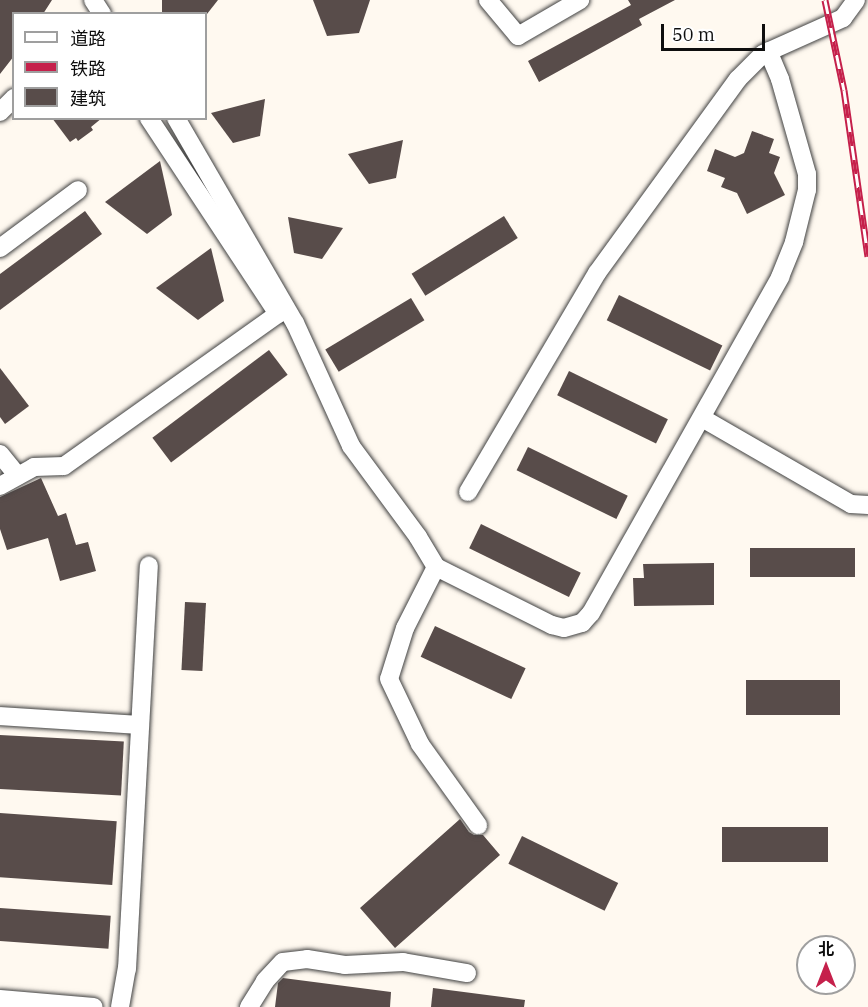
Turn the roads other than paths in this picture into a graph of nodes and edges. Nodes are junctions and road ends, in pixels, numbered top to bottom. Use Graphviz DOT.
graph roads {
  1 [pos="488,0"];
  2 [pos="580,0"];
  3 [pos="856,0"];
  4 [pos="768,51"];
  5 [pos="12,100"];
  6 [pos="0,112"];
  7 [pos="150,120"];
  8 [pos="177,120"];
  9 [pos="78,190"];
  10 [pos="0,248"];
  11 [pos="702,418"];
  12 [pos="0,454"];
  13 [pos="18,476"];
  14 [pos="0,486"];
  15 [pos="468,492"];
  16 [pos="868,505"];
  17 [pos="149,566"];
  18 [pos="436,567"];
  19 [pos="0,716"];
  20 [pos="139,725"];
  21 [pos="478,825"];
  22 [pos="467,973"];
  23 [pos="0,999"];
  24 [pos="94,1007"];
  25 [pos="120,1007"];
  26 [pos="249,1007"];
  1 -- 2 [label="street"];
  3 -- 4 [label="street"];
  4 -- 11 [label="street"];
  4 -- 15 [label="street"];
  5 -- 6 [label="street"];
  7 -- 13 [label="street"];
  8 -- 18 [label="street"];
  9 -- 10 [label="street"];
  11 -- 16 [label="street"];
  11 -- 18 [label="street"];
  12 -- 13 [label="street"];
  13 -- 14 [label="street"];
  17 -- 20 [label="street"];
  18 -- 21 [label="street"];
  19 -- 20 [label="street"];
  20 -- 25 [label="street"];
  22 -- 26 [label="street"];
  23 -- 24 [label="street"];
}
